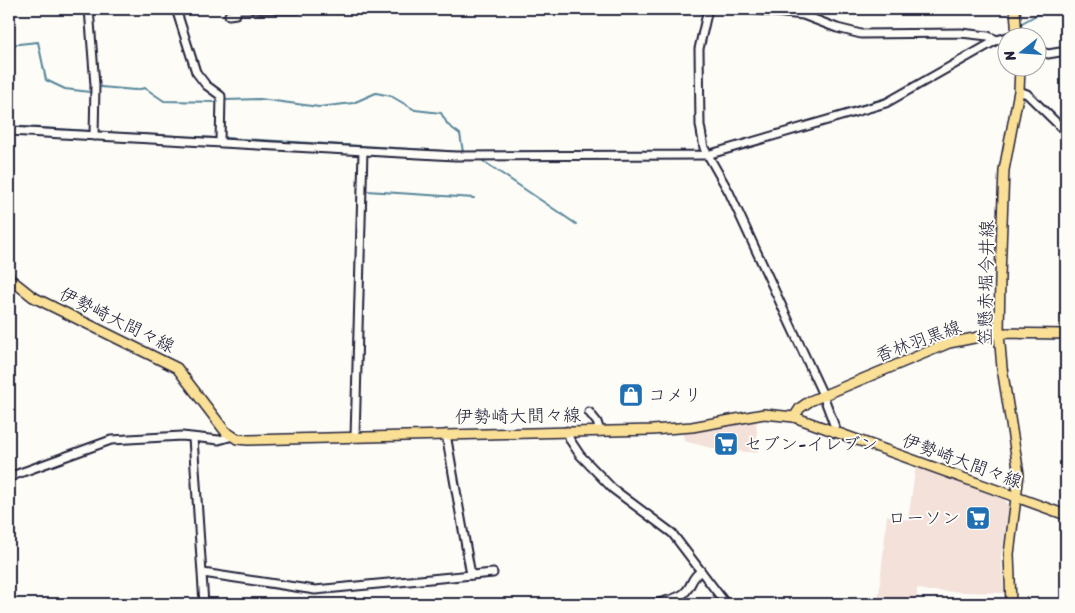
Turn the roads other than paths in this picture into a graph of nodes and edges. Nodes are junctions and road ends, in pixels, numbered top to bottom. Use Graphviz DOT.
graph roads {
  1 [pos="89,9"];
  2 [pos="176,9"];
  3 [pos="236,9"];
  4 [pos="298,9"];
  5 [pos="708,9"];
  6 [pos="747,9"];
  7 [pos="1016,9"];
  8 [pos="229,15"];
  9 [pos="1017,28"];
  10 [pos="997,40"];
  11 [pos="1066,52"];
  12 [pos="1048,54"];
  13 [pos="1020,78"];
  14 [pos="1019,91"];
  15 [pos="9,131"];
  16 [pos="1066,132"];
  17 [pos="94,136"];
  18 [pos="220,142"];
  19 [pos="363,151"];
  20 [pos="707,156"];
  21 [pos="9,278"];
  22 [pos="999,334"];
  23 [pos="1066,334"];
  24 [pos="823,396"];
  25 [pos="589,412"];
  26 [pos="794,417"];
  27 [pos="600,430"];
  28 [pos="567,432"];
  29 [pos="835,433"];
  30 [pos="446,434"];
  31 [pos="233,436"];
  32 [pos="355,437"];
  33 [pos="194,438"];
  34 [pos="9,477"];
  35 [pos="1017,499"];
  36 [pos="1066,514"];
  37 [pos="701,571"];
  38 [pos="203,573"];
  39 [pos="492,573"];
  40 [pos="470,574"];
  41 [pos="204,604"];
  42 [pos="655,604"];
  43 [pos="726,604"];
  44 [pos="1011,604"];
  1 -- 17 [label="street"];
  2 -- 18 [label="street"];
  3 -- 4 [label="street"];
  3 -- 8 [label="street"];
  5 -- 20 [label="street"];
  6 -- 10 [label="street"];
  7 -- 9 [label="main road"];
  10 -- 20 [label="street"];
  11 -- 12 [label="street"];
  13 -- 14 [label="main road, 笠懸赤堀今井線"];
  14 -- 16 [label="street"];
  14 -- 22 [label="main road, 笠懸赤堀今井線"];
  15 -- 17 [label="street"];
  17 -- 18 [label="street"];
  18 -- 19 [label="street"];
  19 -- 20 [label="street"];
  19 -- 32 [label="street"];
  20 -- 24 [label="street"];
  21 -- 31 [label="main road, 伊勢崎大間々線"];
  22 -- 23 [label="main road, 香林羽黒線"];
  22 -- 24 [label="main road, 香林羽黒線"];
  22 -- 35 [label="main road, 笠懸赤堀今井線"];
  24 -- 26 [label="main road, 香林羽黒線"];
  24 -- 29 [label="street"];
  25 -- 27 [label="street"];
  26 -- 27 [label="main road, 伊勢崎大間々線"];
  26 -- 29 [label="main road, 伊勢崎大間々線"];
  27 -- 28 [label="main road, 伊勢崎大間々線"];
  28 -- 30 [label="main road, 伊勢崎大間々線"];
  28 -- 37 [label="street"];
  29 -- 35 [label="main road, 伊勢崎大間々線"];
  30 -- 32 [label="main road, 伊勢崎大間々線"];
  30 -- 40 [label="street"];
  31 -- 32 [label="main road, 伊勢崎大間々線"];
  31 -- 33 [label="street"];
  33 -- 34 [label="street"];
  33 -- 38 [label="street"];
  35 -- 36 [label="main road, 伊勢崎大間々線"];
  35 -- 44 [label="main road, 笠懸赤堀今井線"];
  37 -- 42 [label="street"];
  37 -- 43 [label="street"];
  38 -- 40 [label="street"];
  38 -- 41 [label="street"];
  39 -- 40 [label="street"];
}
